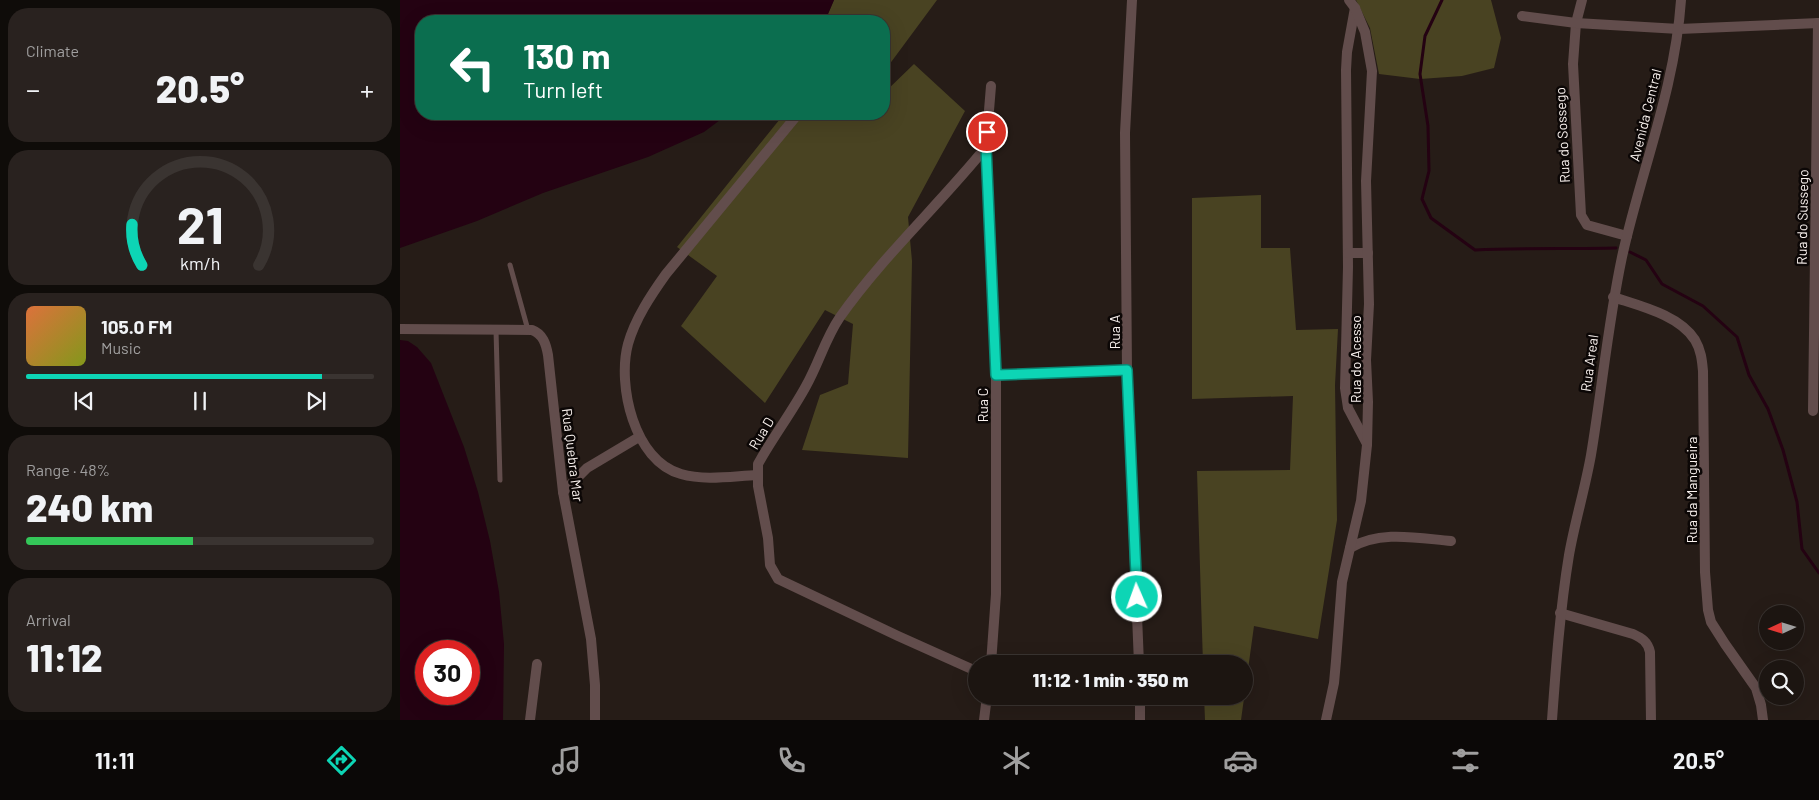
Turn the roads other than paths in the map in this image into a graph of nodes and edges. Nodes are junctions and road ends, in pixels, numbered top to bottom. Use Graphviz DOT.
graph roads {
  1 [pos="1132,0"];
  2 [pos="1582,0"];
  3 [pos="1681,0"];
  4 [pos="1352,4"];
  5 [pos="1522,16"];
  6 [pos="1576,23"];
  7 [pos="1818,23"];
  8 [pos="1679,29"];
  9 [pos="991,86"];
  10 [pos="793,120"];
  11 [pos="986,147"];
  12 [pos="1627,236"];
  13 [pos="1348,253"];
  14 [pos="1368,253"];
  15 [pos="510,265"];
  16 [pos="1613,297"];
  17 [pos="400,329"];
  18 [pos="496,330"];
  19 [pos="528,330"];
  20 [pos="1127,370"];
  21 [pos="996,375"];
  22 [pos="1813,411"];
  23 [pos="639,437"];
  24 [pos="1368,445"];
  25 [pos="757,475"];
  26 [pos="500,480"];
  27 [pos="563,492"];
  28 [pos="1451,541"];
  29 [pos="1350,548"];
  30 [pos="1560,613"];
  31 [pos="992,655"];
  32 [pos="1139,655"];
  33 [pos="537,664"];
  34 [pos="968,667"];
  35 [pos="986,705"];
  36 [pos="1140,705"];
  37 [pos="530,720"];
  38 [pos="596,720"];
  39 [pos="984,720"];
  40 [pos="1140,720"];
  41 [pos="1326,720"];
  42 [pos="1552,720"];
  43 [pos="1651,720"];
  44 [pos="1763,720"];
  1 -- 20 [label="street, Rua A"];
  2 -- 6 [label="street, Rua do Sossego"];
  3 -- 8 [label="street, Avenida Central"];
  4 -- 13 [label="street"];
  4 -- 14 [label="street, Rua do Acesso"];
  5 -- 6 [label="street"];
  6 -- 8 [label="street"];
  6 -- 12 [label="street, Rua do Sossego"];
  7 -- 8 [label="street"];
  7 -- 22 [label="street, Rua do Sussego"];
  8 -- 12 [label="street, Avenida Central"];
  9 -- 11 [label="street, Rua C"];
  10 -- 23 [label="street"];
  11 -- 21 [label="street, Rua C"];
  11 -- 25 [label="street, Rua D"];
  12 -- 16 [label="street, Rua Areal"];
  13 -- 14 [label="street"];
  13 -- 24 [label="street"];
  14 -- 24 [label="street, Rua do Acesso"];
  15 -- 19 [label="lane"];
  16 -- 30 [label="street, Rua Areal"];
  16 -- 44 [label="street, Rua da Mangueira"];
  17 -- 18 [label="street"];
  18 -- 19 [label="street"];
  18 -- 26 [label="lane"];
  19 -- 27 [label="street, Rua Quebra Mar"];
  20 -- 21 [label="street"];
  20 -- 32 [label="street, Rua A"];
  21 -- 31 [label="street, Rua C"];
  23 -- 25 [label="street"];
  23 -- 27 [label="street"];
  24 -- 29 [label="street, Rua do Acesso"];
  25 -- 34 [label="street, Rua D"];
  27 -- 38 [label="street, Rua Quebra Mar"];
  28 -- 29 [label="street"];
  29 -- 41 [label="street, Rua do Acesso"];
  30 -- 42 [label="street"];
  30 -- 43 [label="street"];
  33 -- 37 [label="street"];
  35 -- 39 [label="street"];
  36 -- 40 [label="street"];
}
